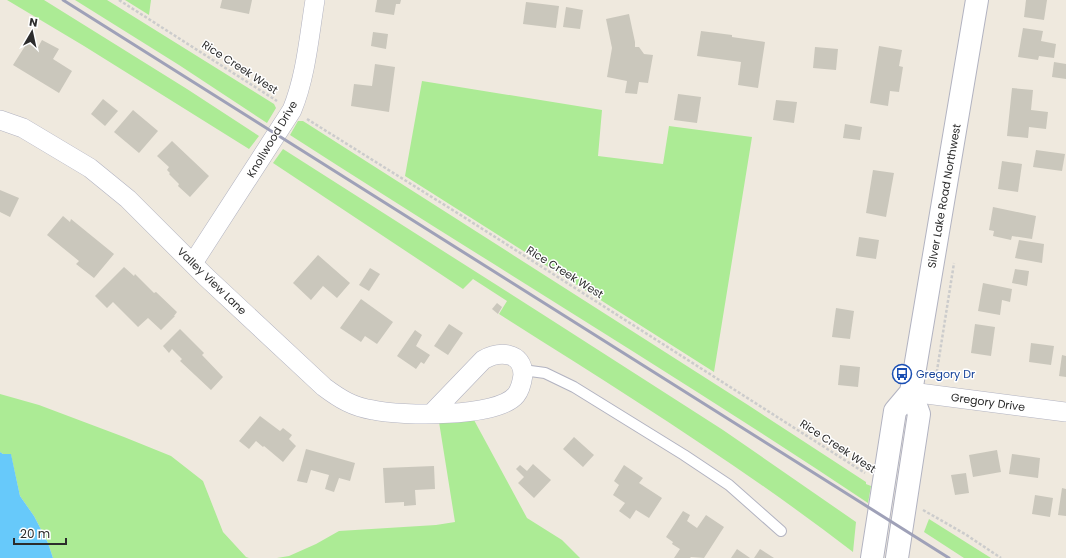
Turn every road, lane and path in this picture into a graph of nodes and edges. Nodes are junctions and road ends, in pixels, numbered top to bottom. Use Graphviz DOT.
graph roads {
  1 [pos="119,0"];
  2 [pos="315,0"];
  3 [pos="977,0"];
  4 [pos="292,110"];
  5 [pos="0,120"];
  6 [pos="955,260"];
  7 [pos="193,263"];
  8 [pos="523,370"];
  9 [pos="911,392"];
  10 [pos="933,395"];
  11 [pos="1066,412"];
  12 [pos="432,413"];
  13 [pos="883,486"];
  14 [pos="906,501"];
  15 [pos="781,531"];
  16 [pos="872,558"];
  17 [pos="897,558"];
  18 [pos="1001,558"];
  1 -- 4 [label="path, Rice Creek West"];
  2 -- 4 [label="street, Knollwood Drive"];
  3 -- 9 [label="main road, Silver Lake Road Northwest"];
  4 -- 7 [label="street, Knollwood Drive"];
  4 -- 13 [label="path, Rice Creek West"];
  5 -- 7 [label="street, Valley View Lane"];
  6 -- 10 [label="path"];
  7 -- 12 [label="street, Valley View Lane"];
  8 -- 12 [label="street, Valley View Lane"];
  8 -- 12 [label="street"];
  8 -- 15 [label="lane"];
  9 -- 10 [label="street, Gregory Drive"];
  9 -- 13 [label="main road"];
  9 -- 14 [label="main road, Silver Lake Road Northwest"];
  10 -- 11 [label="street, Gregory Drive"];
  13 -- 16 [label="main road"];
  14 -- 17 [label="main road, Silver Lake Road Northwest"];
  14 -- 18 [label="path"];
}
